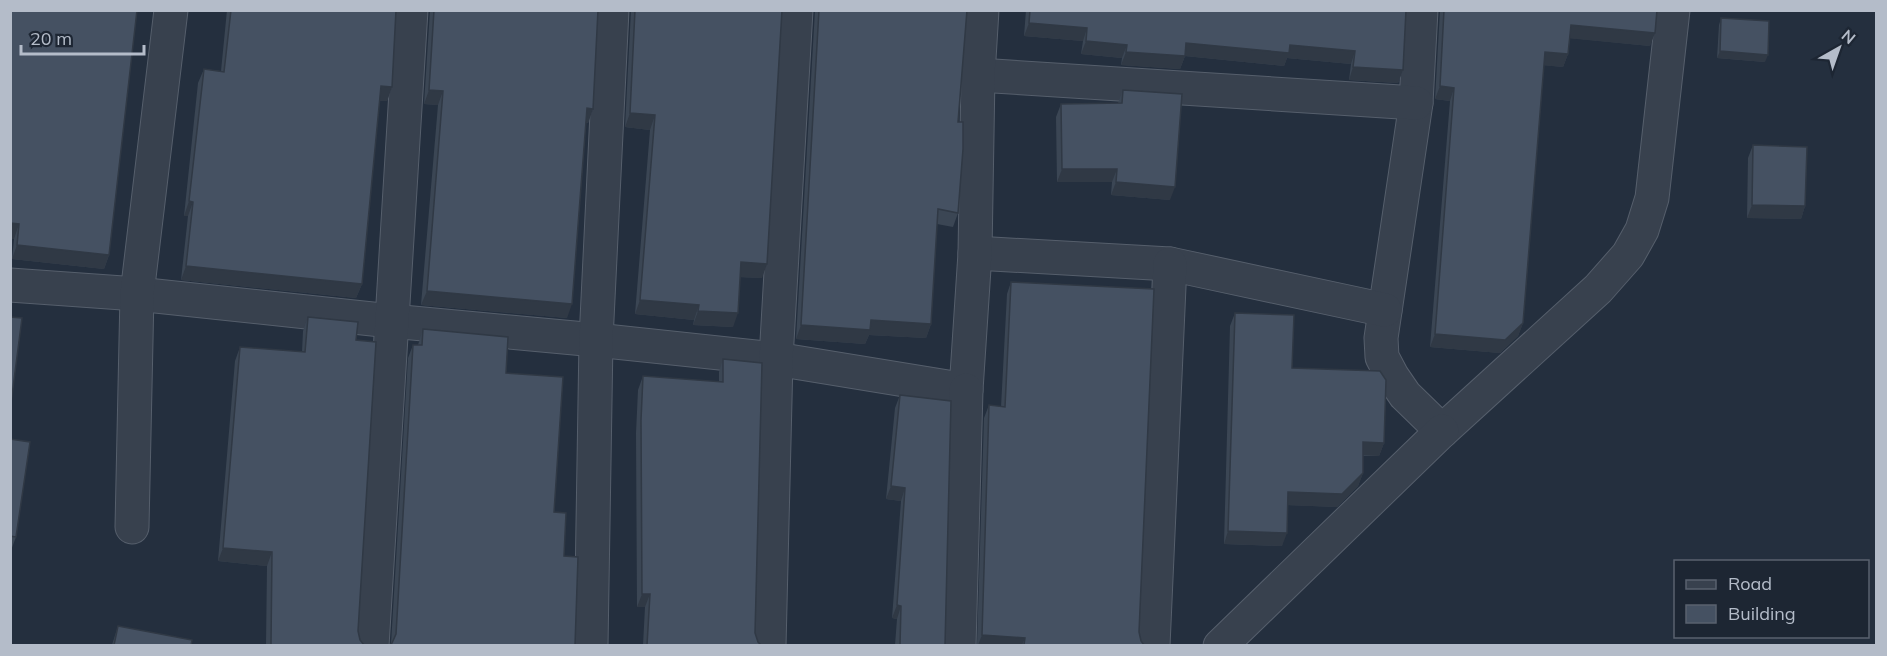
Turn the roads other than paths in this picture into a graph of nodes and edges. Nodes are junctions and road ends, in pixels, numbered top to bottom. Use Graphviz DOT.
graph roads {
  1 [pos="171,10"];
  2 [pos="411,10"];
  3 [pos="612,10"];
  4 [pos="796,10"];
  5 [pos="982,10"];
  6 [pos="1421,10"];
  7 [pos="1673,10"];
  8 [pos="978,75"];
  9 [pos="1416,103"];
  10 [pos="975,253"];
  11 [pos="1170,264"];
  12 [pos="10,285"];
  13 [pos="137,294"];
  14 [pos="1385,310"];
  15 [pos="391,321"];
  16 [pos="596,340"];
  17 [pos="776,359"];
  18 [pos="966,390"];
  19 [pos="1442,431"];
  20 [pos="132,527"];
  21 [pos="372,645"];
  22 [pos="591,645"];
  23 [pos="769,645"];
  24 [pos="959,645"];
  25 [pos="1153,645"];
  26 [pos="1220,645"];
  1 -- 13 [label="street"];
  2 -- 15 [label="street"];
  3 -- 16 [label="street"];
  4 -- 17 [label="street"];
  5 -- 8 [label="street"];
  6 -- 9 [label="street"];
  7 -- 19 [label="street"];
  8 -- 9 [label="street"];
  8 -- 10 [label="street"];
  9 -- 14 [label="street"];
  10 -- 11 [label="street"];
  10 -- 18 [label="street"];
  11 -- 14 [label="street"];
  11 -- 25 [label="street"];
  12 -- 13 [label="street"];
  13 -- 15 [label="street"];
  13 -- 20 [label="street"];
  14 -- 19 [label="street"];
  15 -- 16 [label="street"];
  15 -- 21 [label="street"];
  16 -- 17 [label="street"];
  16 -- 22 [label="street"];
  17 -- 18 [label="street"];
  17 -- 23 [label="street"];
  18 -- 24 [label="street"];
  19 -- 26 [label="street"];
}
